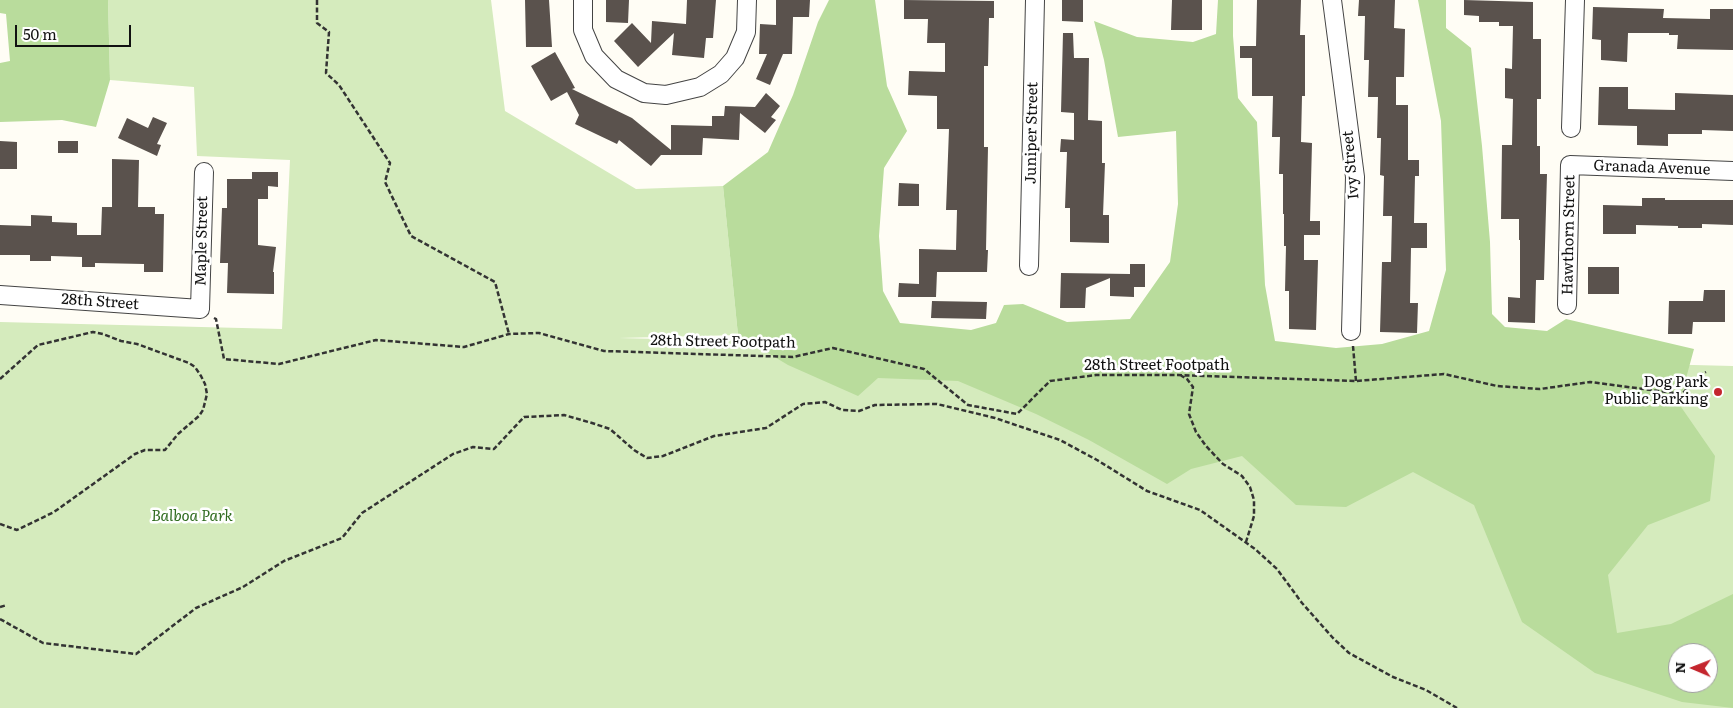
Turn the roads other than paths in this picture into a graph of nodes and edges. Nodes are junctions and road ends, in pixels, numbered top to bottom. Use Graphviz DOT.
graph roads {
  1 [pos="583,0"];
  2 [pos="747,0"];
  3 [pos="1035,0"];
  4 [pos="1332,0"];
  5 [pos="1575,0"];
  6 [pos="1571,128"];
  7 [pos="1570,165"];
  8 [pos="1733,171"];
  9 [pos="204,172"];
  10 [pos="1029,266"];
  11 [pos="0,295"];
  12 [pos="1567,304"];
  13 [pos="200,309"];
  14 [pos="1351,331"];
  1 -- 2 [label="street"];
  3 -- 10 [label="street, Juniper Street"];
  4 -- 14 [label="street, Ivy Street"];
  5 -- 6 [label="street"];
  7 -- 8 [label="street, Granada Avenue"];
  7 -- 12 [label="street, Hawthorn Street"];
  9 -- 13 [label="street, Maple Street"];
  11 -- 13 [label="street, 28th Street"];
}
